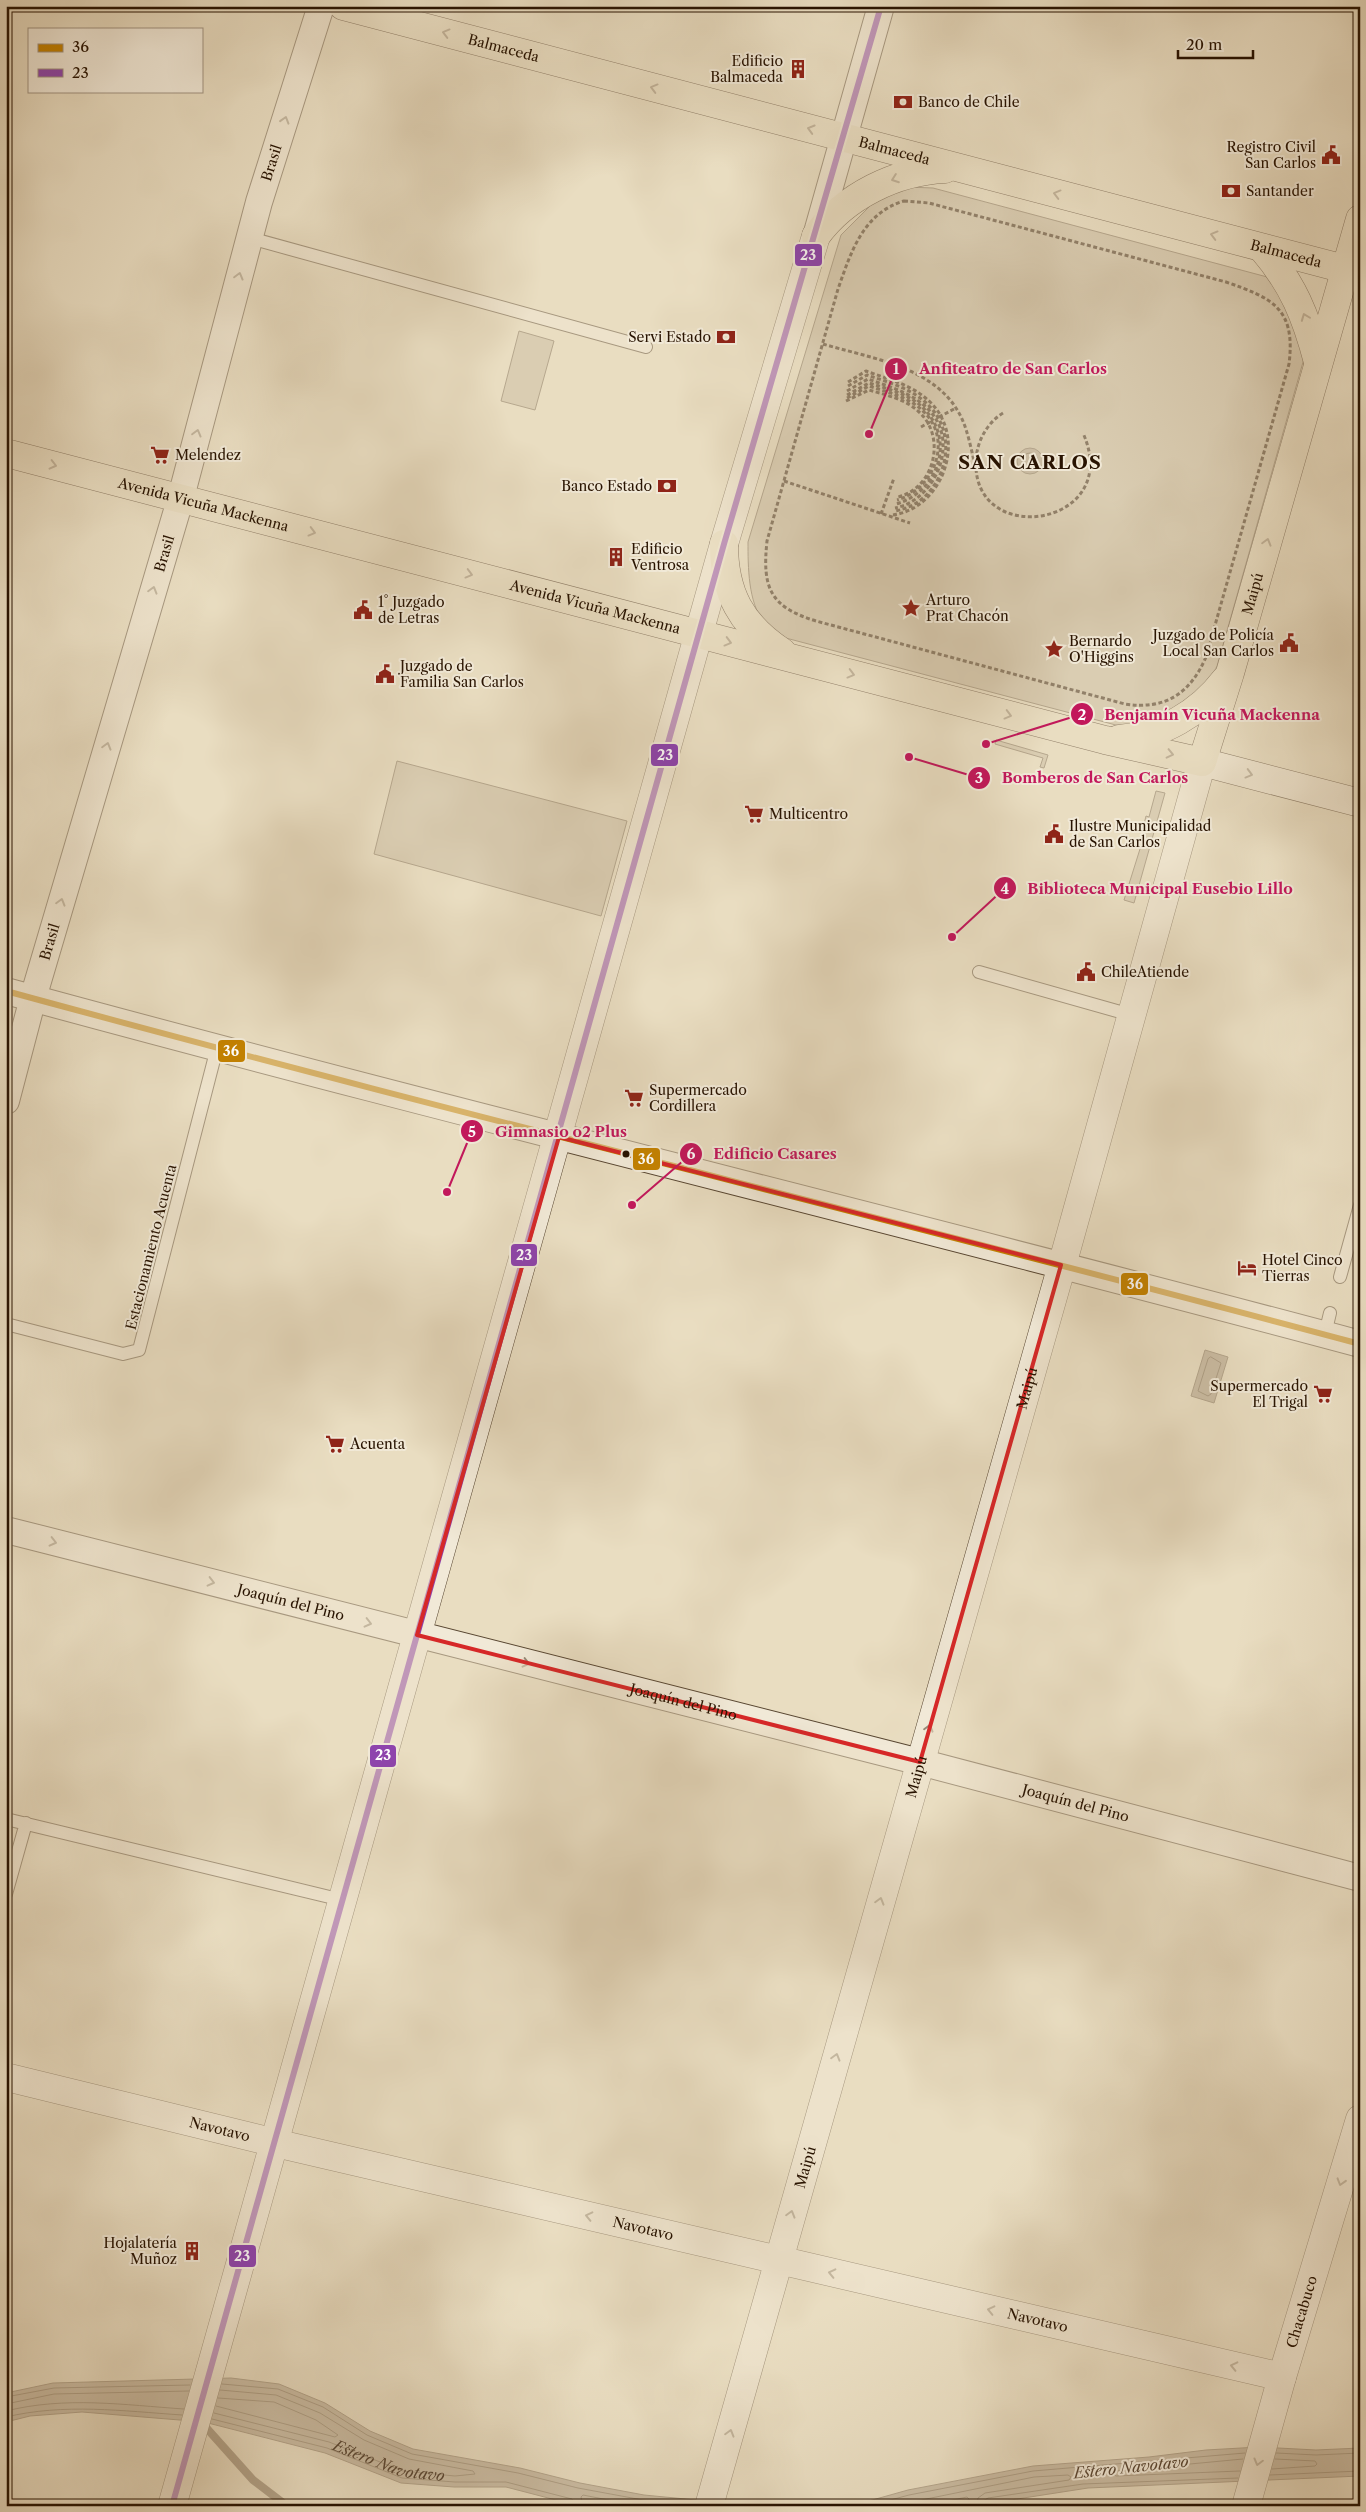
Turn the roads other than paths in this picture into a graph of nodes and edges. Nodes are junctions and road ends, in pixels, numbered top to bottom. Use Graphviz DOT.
graph roads {
  1 [pos="321,6"];
  2 [pos="343,6"];
  3 [pos="881,6"];
  4 [pos="844,138"];
  5 [pos="960,168"];
  6 [pos="1360,220"];
  7 [pos="816,236"];
  8 [pos="250,238"];
  9 [pos="1262,248"];
  10 [pos="1352,272"];
  11 [pos="646,347"];
  12 [pos="1318,364"];
  13 [pos="6,453"];
  14 [pos="180,497"];
  15 [pos="724,544"];
  16 [pos="699,634"];
  17 [pos="804,662"];
  18 [pos="1230,673"];
  19 [pos="1106,740"];
  20 [pos="1202,762"];
  21 [pos="1360,803"];
  22 [pos="979,972"];
  23 [pos="6,991"];
  24 [pos="33,998"];
  25 [pos="1131,1014"];
  26 [pos="217,1048"];
  27 [pos="6,1101"];
  28 [pos="559,1137"];
  29 [pos="1360,1205"];
  30 [pos="1061,1265"];
  31 [pos="1340,1277"];
  32 [pos="6,1324"];
  33 [pos="1360,1344"];
  34 [pos="6,1530"];
  35 [pos="417,1635"];
  36 [pos="920,1762"];
  37 [pos="6,1819"];
  38 [pos="26,1824"];
  39 [pos="1360,1878"];
  40 [pos="6,1894"];
  41 [pos="342,1900"];
  42 [pos="6,2078"];
  43 [pos="1360,2119"];
  44 [pos="274,2142"];
  45 [pos="778,2260"];
  46 [pos="1282,2376"];
  47 [pos="1248,2498"];
  48 [pos="172,2506"];
  49 [pos="709,2506"];
  8 -- 1 [label="street, Brasil, one-way"];
  4 -- 2 [label="main road, Balmaceda, one-way"];
  3 -- 4 [label="street"];
  4 -- 5 [label="main road, Balmaceda"];
  4 -- 7 [label="street"];
  5 -- 7 [label="main road, one-way"];
  9 -- 5 [label="main road, Balmaceda, one-way"];
  6 -- 10 [label="main road, Maipú"];
  7 -- 15 [label="street"];
  8 -- 11 [label="lane"];
  14 -- 8 [label="street, Brasil, one-way"];
  9 -- 10 [label="main road, Balmaceda"];
  12 -- 9 [label="main road, one-way"];
  10 -- 12 [label="main road, Maipú"];
  18 -- 12 [label="main road, Maipú, one-way"];
  13 -- 14 [label="main road, Avenida Vicuña Mackenna, one-way"];
  14 -- 16 [label="main road, Avenida Vicuña Mackenna, one-way"];
  24 -- 14 [label="street, Brasil, one-way"];
  15 -- 16 [label="street"];
  15 -- 17 [label="main road"];
  16 -- 17 [label="main road, Avenida Vicuña Mackenna, one-way"];
  16 -- 28 [label="street"];
  17 -- 19 [label="main road, Avenida Vicuña Mackenna, one-way"];
  18 -- 19 [label="main road"];
  18 -- 20 [label="main road, Maipú"];
  19 -- 20 [label="main road, Avenida Vicuña Mackenna, one-way"];
  20 -- 21 [label="street, Avenida Vicuña Mackenna, one-way"];
  20 -- 25 [label="street, Maipú"];
  22 -- 25 [label="lane"];
  23 -- 24 [label="street"];
  24 -- 26 [label="street"];
  24 -- 27 [label="street, Brasil"];
  25 -- 30 [label="street, Maipú"];
  26 -- 28 [label="street"];
  26 -- 32 [label="lane, Estacionamiento Acuenta"];
  28 -- 30 [label="street"];
  28 -- 35 [label="street"];
  29 -- 31 [label="lane"];
  30 -- 33 [label="street"];
  36 -- 30 [label="street, Maipú, one-way"];
  34 -- 35 [label="street, Joaquín del Pino, one-way"];
  35 -- 36 [label="street, Joaquín del Pino, one-way"];
  35 -- 41 [label="street"];
  36 -- 39 [label="street, Joaquín del Pino"];
  45 -- 36 [label="street, Maipú, one-way"];
  37 -- 38 [label="lane"];
  38 -- 40 [label="lane"];
  38 -- 41 [label="lane"];
  41 -- 44 [label="street"];
  42 -- 44 [label="street, Navotavo"];
  43 -- 46 [label="street, Chacabuco, one-way"];
  45 -- 44 [label="street, Navotavo, one-way"];
  44 -- 48 [label="street"];
  46 -- 45 [label="street, Navotavo, one-way"];
  49 -- 45 [label="street, Maipú, one-way"];
  46 -- 47 [label="street, Chacabuco, one-way"];
}
